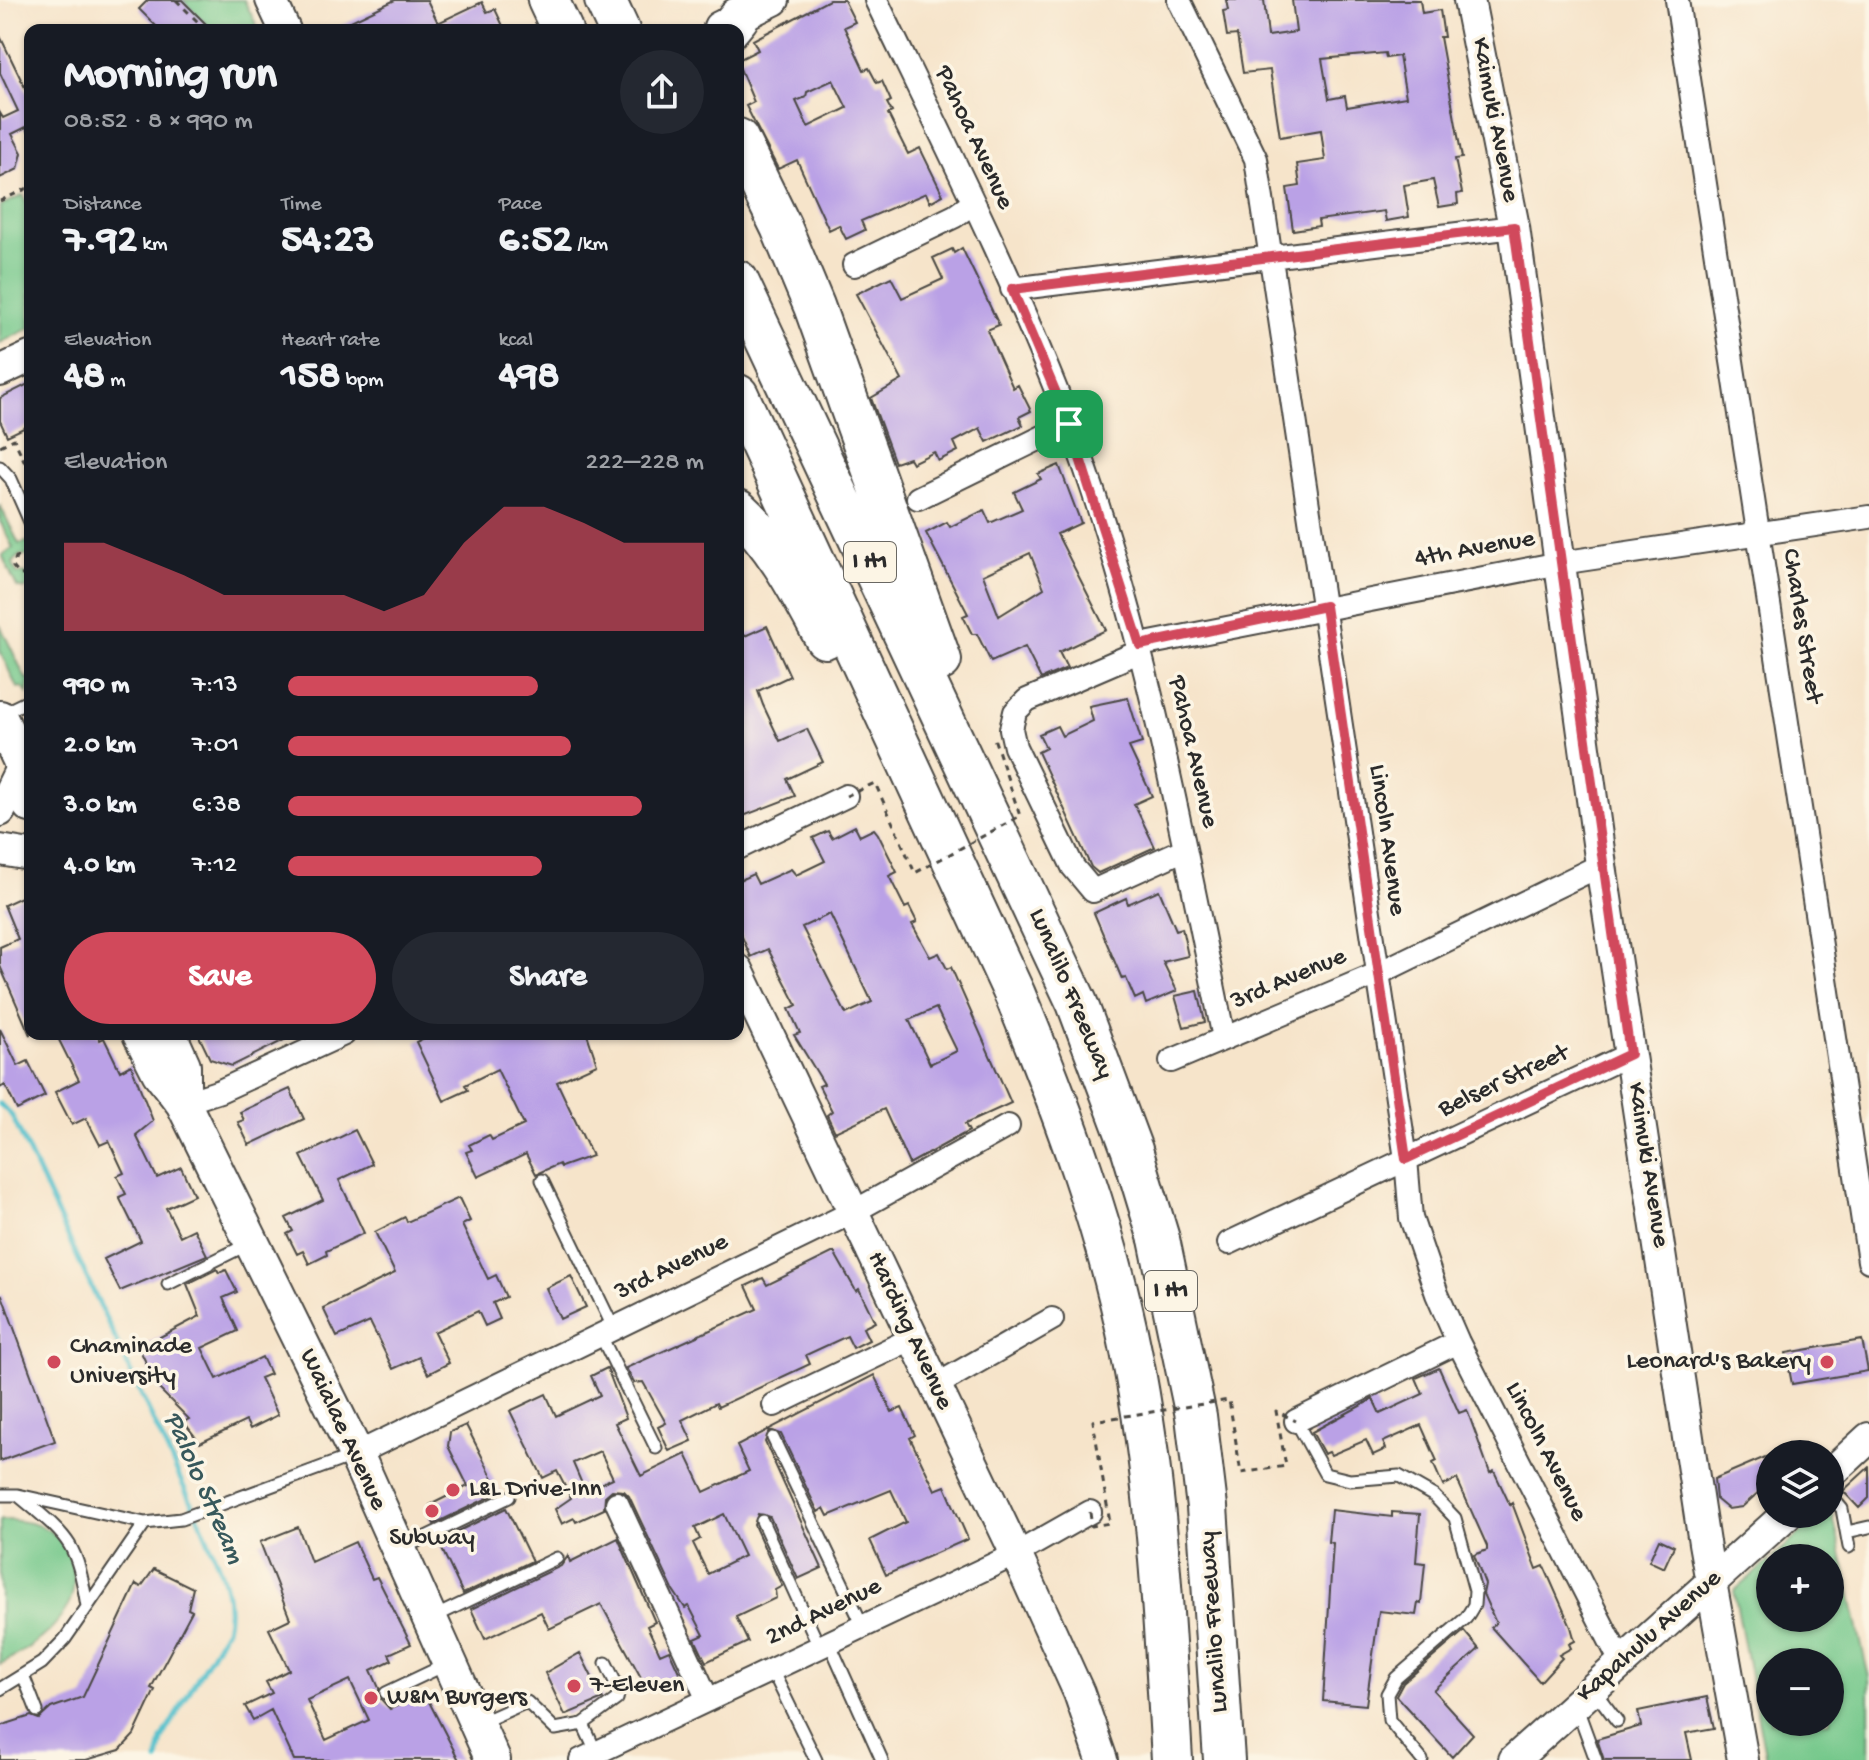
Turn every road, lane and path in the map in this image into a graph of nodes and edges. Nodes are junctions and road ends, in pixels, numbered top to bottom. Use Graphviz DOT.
graph roads {
  1 [pos="177,0"];
  2 [pos="271,0"];
  3 [pos="548,0"];
  4 [pos="605,0"];
  5 [pos="774,0"];
  6 [pos="876,0"];
  7 [pos="1179,0"];
  8 [pos="1469,0"];
  9 [pos="1677,0"];
  10 [pos="200,24"];
  11 [pos="282,24"];
  12 [pos="559,24"];
  13 [pos="616,24"];
  14 [pos="730,24"];
  15 [pos="744,151"];
  16 [pos="24,190"];
  17 [pos="0,201"];
  18 [pos="973,203"];
  19 [pos="1514,227"];
  20 [pos="1273,258"];
  21 [pos="854,265"];
  22 [pos="1012,289"];
  23 [pos="744,294"];
  24 [pos="744,408"];
  25 [pos="1069,424"];
  26 [pos="0,446"];
  27 [pos="24,460"];
  28 [pos="0,467"];
  29 [pos="918,498"];
  30 [pos="24,508"];
  31 [pos="744,516"];
  32 [pos="1869,517"];
  33 [pos="1759,532"];
  34 [pos="24,556"];
  35 [pos="1560,563"];
  36 [pos="24,576"];
  37 [pos="1325,606"];
  38 [pos="1141,648"];
  39 [pos="24,703"];
  40 [pos="0,716"];
  41 [pos="993,735"];
  42 [pos="24,764"];
  43 [pos="24,768"];
  44 [pos="846,796"];
  45 [pos="0,811"];
  46 [pos="1002,842"];
  47 [pos="744,845"];
  48 [pos="1185,849"];
  49 [pos="0,850"];
  50 [pos="24,854"];
  51 [pos="1601,865"];
  52 [pos="988,935"];
  53 [pos="1377,974"];
  54 [pos="744,983"];
  55 [pos="1224,1038"];
  56 [pos="143,1040"];
  57 [pos="172,1040"];
  58 [pos="331,1040"];
  59 [pos="1630,1054"];
  60 [pos="1171,1061"];
  61 [pos="183,1103"];
  62 [pos="1008,1126"];
  63 [pos="1406,1159"];
  64 [pos="542,1180"];
  65 [pos="853,1212"];
  66 [pos="252,1243"];
  67 [pos="1229,1243"];
  68 [pos="1869,1261"];
  69 [pos="168,1284"];
  70 [pos="1052,1319"];
  71 [pos="607,1330"];
  72 [pos="913,1338"];
  73 [pos="1458,1342"];
  74 [pos="935,1386"];
  75 [pos="774,1405"];
  76 [pos="1296,1421"];
  77 [pos="773,1438"];
  78 [pos="1869,1438"];
  79 [pos="656,1448"];
  80 [pos="356,1454"];
  81 [pos="1844,1461"];
  82 [pos="0,1495"];
  83 [pos="18,1495"];
  84 [pos="509,1497"];
  85 [pos="617,1503"];
  86 [pos="1090,1512"];
  87 [pos="1844,1518"];
  88 [pos="762,1521"];
  89 [pos="145,1523"];
  90 [pos="1869,1527"];
  91 [pos="1772,1528"];
  92 [pos="1847,1532"];
  93 [pos="1849,1547"];
  94 [pos="399,1551"];
  95 [pos="1016,1554"];
  96 [pos="557,1558"];
  97 [pos="1711,1583"];
  98 [pos="87,1606"];
  99 [pos="429,1619"];
  100 [pos="862,1624"];
  101 [pos="824,1644"];
  102 [pos="1621,1662"];
  103 [pos="449,1663"];
  104 [pos="606,1663"];
  105 [pos="772,1670"];
  106 [pos="23,1675"];
  107 [pos="0,1689"];
  108 [pos="386,1693"];
  109 [pos="1079,1693"];
  110 [pos="1168,1695"];
  111 [pos="1584,1697"];
  112 [pos="708,1700"];
  113 [pos="37,1711"];
  114 [pos="1617,1721"];
  115 [pos="477,1724"];
  116 [pos="583,1724"];
  117 [pos="588,1756"];
  118 [pos="493,1760"];
  119 [pos="816,1760"];
  120 [pos="882,1760"];
  121 [pos="1102,1760"];
  122 [pos="1121,1760"];
  123 [pos="1164,1760"];
  124 [pos="1172,1760"];
  125 [pos="1224,1760"];
  126 [pos="1422,1760"];
  127 [pos="1514,1760"];
  128 [pos="1596,1760"];
  129 [pos="1743,1760"];
  1 -- 10 [label="path"];
  2 -- 11 [label="street"];
  3 -- 12 [label="highway"];
  4 -- 13 [label="highway"];
  5 -- 14 [label="street"];
  6 -- 18 [label="street, Pahoa Avenue"];
  7 -- 20 [label="street, Lincoln Avenue"];
  8 -- 19 [label="street, Kaimuki Avenue"];
  9 -- 33 [label="street, Charles Street"];
  15 -- 46 [label="highway"];
  16 -- 17 [label="path"];
  18 -- 21 [label="street"];
  18 -- 22 [label="street, Pahoa Avenue"];
  19 -- 20 [label="street"];
  19 -- 35 [label="street, Kaimuki Avenue"];
  20 -- 22 [label="street"];
  20 -- 37 [label="street, Lincoln Avenue"];
  22 -- 25 [label="street, Pahoa Avenue"];
  23 -- 46 [label="highway, Lunalilo Freeway / I H1"];
  24 -- 52 [label="highway, Lunalilo Freeway / I H1"];
  25 -- 29 [label="street"];
  25 -- 38 [label="street, Pahoa Avenue"];
  26 -- 27 [label="path"];
  28 -- 30 [label="lane"];
  31 -- 52 [label="highway"];
  32 -- 33 [label="street, 4th Avenue"];
  33 -- 35 [label="street, 4th Avenue"];
  33 -- 68 [label="street, Charles Street"];
  34 -- 36 [label="path"];
  35 -- 37 [label="street, 4th Avenue"];
  35 -- 51 [label="street, Kaimuki Avenue"];
  37 -- 38 [label="street, 4th Avenue"];
  37 -- 53 [label="street, Lincoln Avenue"];
  38 -- 48 [label="street, Pahoa Avenue"];
  38 -- 48 [label="street, 4th Avenue"];
  39 -- 40 [label="lane"];
  40 -- 42 [label="main road"];
  41 -- 44 [label="path, bridge"];
  43 -- 45 [label="street"];
  44 -- 47 [label="street"];
  46 -- 125 [label="highway, Lunalilo Freeway / I H1"];
  48 -- 55 [label="street, Pahoa Avenue"];
  49 -- 50 [label="street"];
  51 -- 53 [label="street, 3rd Avenue"];
  51 -- 59 [label="street, Kaimuki Avenue"];
  52 -- 110 [label="highway, Lunalilo Freeway / I H1"];
  53 -- 55 [label="street, 3rd Avenue"];
  53 -- 63 [label="street, Lincoln Avenue"];
  54 -- 65 [label="street, Harding Avenue"];
  55 -- 60 [label="street, 3rd Avenue"];
  56 -- 61 [label="main road, Waialae Avenue"];
  57 -- 61 [label="main road, Waialae Avenue"];
  58 -- 61 [label="street"];
  59 -- 63 [label="street, Belser Street"];
  59 -- 97 [label="street, Kaimuki Avenue"];
  61 -- 66 [label="main road, Waialae Avenue"];
  62 -- 65 [label="street, 3rd Avenue"];
  63 -- 67 [label="street, Belser Street"];
  63 -- 73 [label="street, Lincoln Avenue"];
  64 -- 71 [label="lane"];
  65 -- 71 [label="street, 3rd Avenue"];
  65 -- 72 [label="street, Harding Avenue"];
  66 -- 69 [label="lane"];
  66 -- 80 [label="main road, Waialae Avenue"];
  70 -- 74 [label="street"];
  71 -- 79 [label="lane"];
  71 -- 80 [label="street, 3rd Avenue"];
  72 -- 74 [label="street, Harding Avenue"];
  72 -- 75 [label="street"];
  73 -- 76 [label="street"];
  73 -- 102 [label="street, Lincoln Avenue"];
  74 -- 95 [label="street, Harding Avenue"];
  76 -- 86 [label="path, bridge"];
  76 -- 126 [label="lane"];
  77 -- 100 [label="lane"];
  78 -- 81 [label="street"];
  80 -- 89 [label="lane"];
  80 -- 94 [label="main road, Waialae Avenue"];
  82 -- 83 [label="lane"];
  83 -- 89 [label="lane"];
  83 -- 98 [label="lane"];
  84 -- 94 [label="lane"];
  85 -- 112 [label="street"];
  86 -- 95 [label="street, 2nd Avenue"];
  87 -- 92 [label="lane"];
  88 -- 101 [label="lane"];
  89 -- 98 [label="lane"];
  90 -- 92 [label="lane"];
  91 -- 97 [label="street, Kapahulu Avenue"];
  92 -- 93 [label="lane"];
  94 -- 99 [label="main road, Waialae Avenue"];
  95 -- 100 [label="street, 2nd Avenue"];
  95 -- 109 [label="street, Harding Avenue"];
  96 -- 99 [label="lane"];
  97 -- 102 [label="street, Kapahulu Avenue"];
  97 -- 129 [label="street, Kaimuki Avenue"];
  98 -- 106 [label="lane"];
  99 -- 103 [label="main road, Waialae Avenue"];
  100 -- 101 [label="street, 2nd Avenue"];
  101 -- 105 [label="street, 2nd Avenue"];
  101 -- 120 [label="lane"];
  102 -- 111 [label="street, Kapahulu Avenue"];
  103 -- 108 [label="lane"];
  103 -- 115 [label="main road, Waialae Avenue"];
  104 -- 116 [label="lane"];
  105 -- 112 [label="street, 2nd Avenue"];
  105 -- 119 [label="lane"];
  106 -- 107 [label="lane"];
  106 -- 113 [label="lane"];
  109 -- 121 [label="street, Harding Avenue"];
  109 -- 122 [label="street, Harding Avenue"];
  110 -- 123 [label="highway"];
  110 -- 124 [label="highway, Lunalilo Freeway / I H1"];
  111 -- 114 [label="lane"];
  111 -- 127 [label="street, Kapahulu Avenue"];
  111 -- 128 [label="lane"];
  112 -- 117 [label="street, 2nd Avenue"];
  115 -- 116 [label="lane"];
  115 -- 118 [label="main road, Waialae Avenue"];
  116 -- 117 [label="lane"];
}
